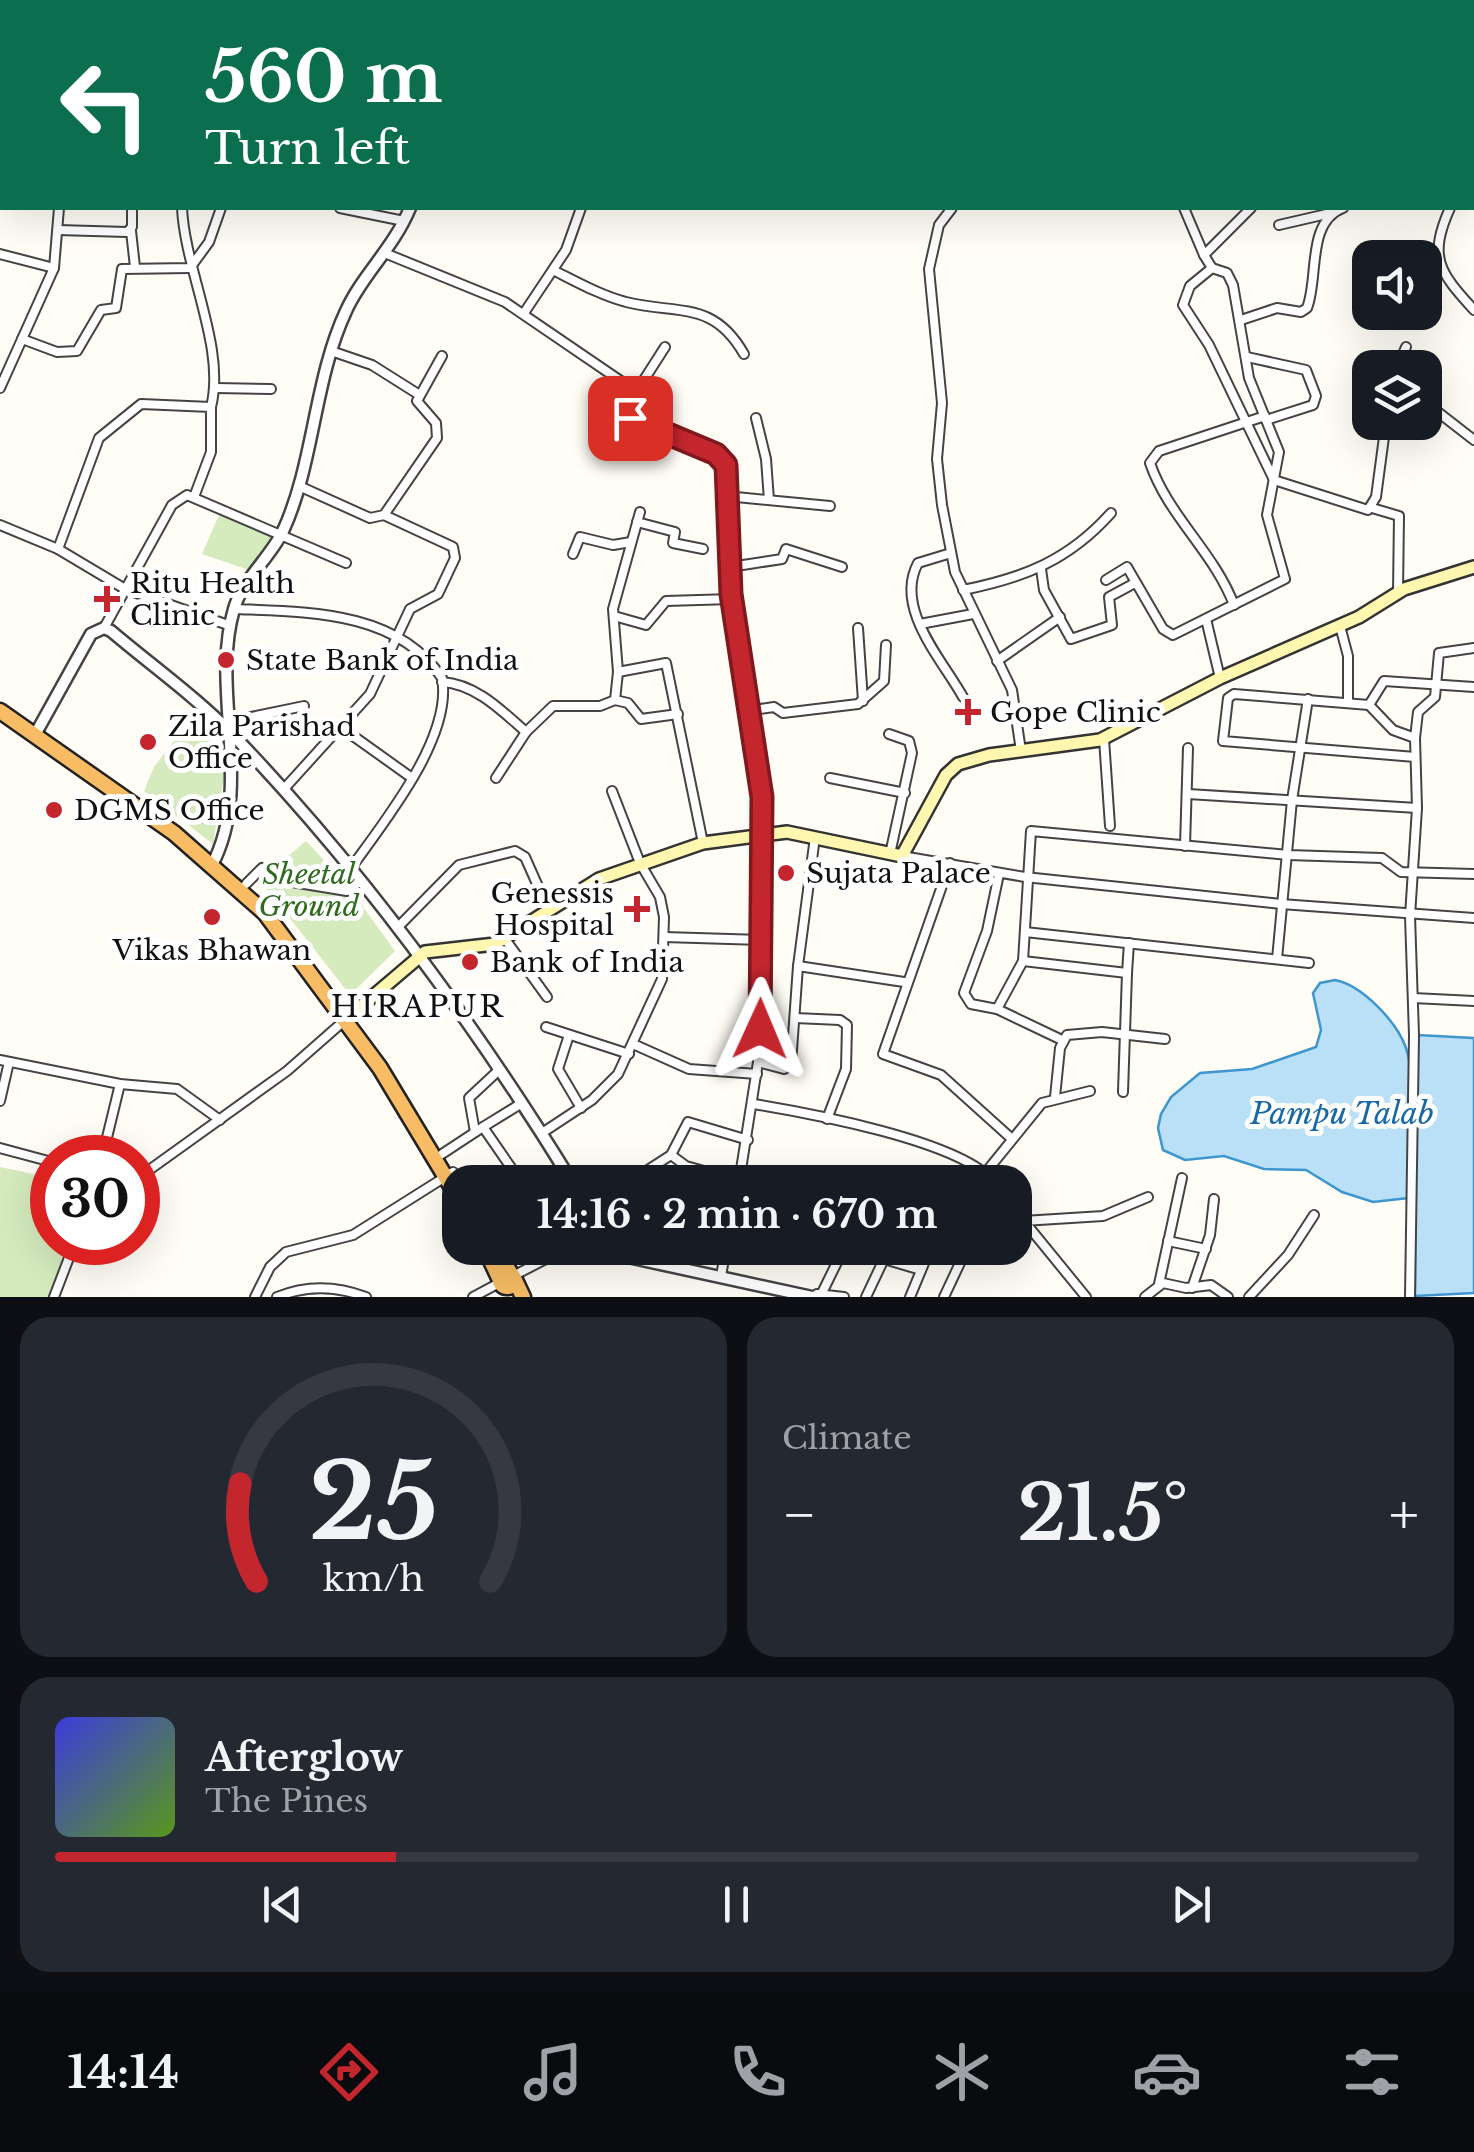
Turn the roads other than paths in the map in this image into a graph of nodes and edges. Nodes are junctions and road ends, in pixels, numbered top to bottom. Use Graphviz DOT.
graph roads {
  1 [pos="421,0"];
  2 [pos="436,0"];
  3 [pos="59,210"];
  4 [pos="132,210"];
  5 [pos="182,210"];
  6 [pos="221,210"];
  7 [pos="350,210"];
  8 [pos="409,210"];
  9 [pos="580,210"];
  10 [pos="950,210"];
  11 [pos="1185,210"];
  12 [pos="1250,210"];
  13 [pos="1338,210"];
  14 [pos="1449,210"];
  15 [pos="1330,213"];
  16 [pos="404,221"];
  17 [pos="1280,225"];
  18 [pos="58,230"];
  19 [pos="131,230"];
  20 [pos="0,254"];
  21 [pos="387,254"];
  22 [pos="1204,255"];
  23 [pos="135,267"];
  24 [pos="54,268"];
  25 [pos="190,268"];
  26 [pos="1212,268"];
  27 [pos="552,270"];
  28 [pos="1474,310"];
  29 [pos="524,313"];
  30 [pos="1242,320"];
  31 [pos="22,339"];
  32 [pos="666,347"];
  33 [pos="1406,347"];
  34 [pos="1405,350"];
  35 [pos="334,352"];
  36 [pos="744,354"];
  37 [pos="442,356"];
  38 [pos="1247,358"];
  39 [pos="0,388"];
  40 [pos="216,388"];
  41 [pos="272,390"];
  42 [pos="634,390"];
  43 [pos="418,394"];
  44 [pos="212,408"];
  45 [pos="1442,415"];
  46 [pos="756,418"];
  47 [pos="1266,418"];
  48 [pos="1244,423"];
  49 [pos="1383,440"];
  50 [pos="1474,440"];
  51 [pos="1274,480"];
  52 [pos="299,486"];
  53 [pos="726,496"];
  54 [pos="194,497"];
  55 [pos="768,500"];
  56 [pos="830,506"];
  57 [pos="1372,508"];
  58 [pos="1111,513"];
  59 [pos="384,515"];
  60 [pos="0,524"];
  61 [pos="282,533"];
  62 [pos="631,542"];
  63 [pos="703,548"];
  64 [pos="58,549"];
  65 [pos="952,552"];
  66 [pos="572,554"];
  67 [pos="346,563"];
  68 [pos="842,567"];
  69 [pos="1473,567"];
  70 [pos="730,568"];
  71 [pos="1042,570"];
  72 [pos="1106,580"];
  73 [pos="1133,584"];
  74 [pos="126,589"];
  75 [pos="963,590"];
  76 [pos="1398,592"];
  77 [pos="732,599"];
  78 [pos="1234,605"];
  79 [pos="234,609"];
  80 [pos="973,614"];
  81 [pos="614,616"];
  82 [pos="1060,618"];
  83 [pos="1206,619"];
  84 [pos="920,624"];
  85 [pos="231,626"];
  86 [pos="1340,626"];
  87 [pos="104,628"];
  88 [pos="858,628"];
  89 [pos="398,639"];
  90 [pos="886,644"];
  91 [pos="1474,648"];
  92 [pos="997,660"];
  93 [pos="618,672"];
  94 [pos="1220,678"];
  95 [pos="442,682"];
  96 [pos="1436,685"];
  97 [pos="1474,687"];
  98 [pos="963,696"];
  99 [pos="616,700"];
  100 [pos="863,700"];
  101 [pos="1308,700"];
  102 [pos="1348,703"];
  103 [pos="1369,705"];
  104 [pos="304,706"];
  105 [pos="0,708"];
  106 [pos="746,711"];
  107 [pos="678,714"];
  108 [pos="228,727"];
  109 [pos="342,728"];
  110 [pos="38,730"];
  111 [pos="526,732"];
  112 [pos="889,734"];
  113 [pos="1415,738"];
  114 [pos="1104,739"];
  115 [pos="1188,748"];
  116 [pos="1298,749"];
  117 [pos="1021,751"];
  118 [pos="1416,757"];
  119 [pos="412,778"];
  120 [pos="496,778"];
  121 [pos="830,778"];
  122 [pos="283,790"];
  123 [pos="612,791"];
  124 [pos="905,794"];
  125 [pos="1188,794"];
  126 [pos="1292,800"];
  127 [pos="1416,808"];
  128 [pos="1110,826"];
  129 [pos="760,833"];
  130 [pos="815,837"];
  131 [pos="703,844"];
  132 [pos="1185,846"];
  133 [pos="896,854"];
  134 [pos="1288,854"];
  135 [pos="214,861"];
  136 [pos="640,863"];
  137 [pos="950,863"];
  138 [pos="351,868"];
  139 [pos="1414,871"];
  140 [pos="999,874"];
  141 [pos="1474,874"];
  142 [pos="1025,878"];
  143 [pos="361,881"];
  144 [pos="246,884"];
  145 [pos="1281,904"];
  146 [pos="549,911"];
  147 [pos="1410,916"];
  148 [pos="1474,918"];
  149 [pos="397,928"];
  150 [pos="1025,932"];
  151 [pos="664,938"];
  152 [pos="506,939"];
  153 [pos="762,940"];
  154 [pos="1129,943"];
  155 [pos="417,956"];
  156 [pos="1276,959"];
  157 [pos="1023,961"];
  158 [pos="1310,963"];
  159 [pos="798,966"];
  160 [pos="1127,972"];
  161 [pos="904,982"];
  162 [pos="547,998"];
  163 [pos="1413,998"];
  164 [pos="1474,1001"];
  165 [pos="997,1009"];
  166 [pos="348,1018"];
  167 [pos="795,1018"];
  168 [pos="546,1027"];
  169 [pos="569,1035"];
  170 [pos="1124,1035"];
  171 [pos="1165,1039"];
  172 [pos="1062,1040"];
  173 [pos="633,1044"];
  174 [pos="629,1054"];
  175 [pos="5,1061"];
  176 [pos="758,1062"];
  177 [pos="499,1070"];
  178 [pos="757,1074"];
  179 [pos="120,1084"];
  180 [pos="1090,1091"];
  181 [pos="1123,1092"];
  182 [pos="1056,1097"];
  183 [pos="0,1101"];
  184 [pos="522,1103"];
  185 [pos="754,1104"];
  186 [pos="581,1108"];
  187 [pos="827,1118"];
  188 [pos="220,1120"];
  189 [pos="479,1129"];
  190 [pos="542,1133"];
  191 [pos="108,1135"];
  192 [pos="1012,1138"];
  193 [pos="748,1140"];
  194 [pos="0,1148"];
  195 [pos="442,1154"];
  196 [pos="671,1155"];
  197 [pos="30,1156"];
  198 [pos="160,1162"];
  199 [pos="445,1165"];
  200 [pos="448,1165"];
  201 [pos="508,1165"];
  202 [pos="562,1165"];
  203 [pos="655,1165"];
  204 [pos="685,1165"];
  205 [pos="743,1165"];
  206 [pos="972,1165"];
  207 [pos="991,1165"];
  208 [pos="1182,1178"];
  209 [pos="442,1185"];
  210 [pos="1148,1197"];
  211 [pos="1214,1199"];
  212 [pos="1314,1215"];
  213 [pos="1032,1220"];
  214 [pos="1032,1232"];
  215 [pos="1168,1241"];
  216 [pos="1206,1248"];
  217 [pos="66,1265"];
  218 [pos="537,1265"];
  219 [pos="670,1265"];
  220 [pos="723,1265"];
  221 [pos="834,1265"];
  222 [pos="923,1265"];
  223 [pos="959,1265"];
  224 [pos="921,1270"];
  225 [pos="721,1276"];
  226 [pos="508,1282"];
  227 [pos="1159,1284"];
  228 [pos="1192,1288"];
  229 [pos="815,1295"];
  230 [pos="1255,1295"];
  231 [pos="364,1296"];
  232 [pos="54,1297"];
  233 [pos="254,1297"];
  234 [pos="277,1297"];
  235 [pos="474,1297"];
  236 [pos="523,1297"];
  237 [pos="844,1297"];
  238 [pos="866,1297"];
  239 [pos="910,1297"];
  240 [pos="944,1297"];
  241 [pos="1086,1297"];
  242 [pos="1145,1297"];
  243 [pos="1228,1297"];
  244 [pos="1410,1297"];
  1 -- 2 [label="street"];
  3 -- 18 [label="street"];
  4 -- 19 [label="street"];
  5 -- 25 [label="street"];
  6 -- 25 [label="street"];
  7 -- 16 [label="street"];
  8 -- 16 [label="street"];
  9 -- 27 [label="street"];
  10 -- 65 [label="street"];
  11 -- 22 [label="street"];
  12 -- 22 [label="street"];
  13 -- 15 [label="street"];
  14 -- 28 [label="street"];
  15 -- 17 [label="street"];
  15 -- 30 [label="street"];
  16 -- 21 [label="street"];
  18 -- 19 [label="street"];
  18 -- 24 [label="street"];
  19 -- 23 [label="street"];
  20 -- 24 [label="street"];
  21 -- 29 [label="street"];
  21 -- 35 [label="street"];
  22 -- 26 [label="street"];
  23 -- 25 [label="street"];
  23 -- 31 [label="street"];
  24 -- 31 [label="street"];
  25 -- 40 [label="street"];
  26 -- 30 [label="street"];
  26 -- 48 [label="street"];
  27 -- 29 [label="street"];
  27 -- 36 [label="street"];
  29 -- 42 [label="street"];
  30 -- 38 [label="street"];
  31 -- 39 [label="street"];
  32 -- 42 [label="street"];
  33 -- 34 [label="street"];
  35 -- 43 [label="street"];
  35 -- 52 [label="street"];
  37 -- 43 [label="street"];
  38 -- 47 [label="street"];
  38 -- 47 [label="street"];
  40 -- 41 [label="street"];
  40 -- 44 [label="street"];
  42 -- 53 [label="street"];
  43 -- 59 [label="street"];
  44 -- 54 [label="street"];
  44 -- 64 [label="street"];
  45 -- 50 [label="street"];
  46 -- 55 [label="street"];
  47 -- 48 [label="street"];
  47 -- 51 [label="street"];
  48 -- 51 [label="street"];
  48 -- 78 [label="street"];
  49 -- 57 [label="street"];
  51 -- 57 [label="street"];
  51 -- 78 [label="street"];
  52 -- 59 [label="street"];
  52 -- 61 [label="street"];
  53 -- 55 [label="street"];
  53 -- 70 [label="street"];
  54 -- 61 [label="street"];
  54 -- 74 [label="street"];
  55 -- 56 [label="street"];
  57 -- 76 [label="street"];
  58 -- 71 [label="street"];
  59 -- 89 [label="street"];
  60 -- 64 [label="street"];
  61 -- 67 [label="street"];
  61 -- 79 [label="street"];
  62 -- 63 [label="street"];
  62 -- 66 [label="street"];
  62 -- 81 [label="street"];
  64 -- 74 [label="street"];
  65 -- 75 [label="street"];
  65 -- 84 [label="street"];
  68 -- 70 [label="street"];
  69 -- 76 [label="main road"];
  70 -- 77 [label="street"];
  71 -- 75 [label="street"];
  71 -- 82 [label="street"];
  72 -- 73 [label="street"];
  73 -- 82 [label="street"];
  73 -- 83 [label="street"];
  74 -- 85 [label="street"];
  74 -- 87 [label="street"];
  75 -- 80 [label="street"];
  76 -- 86 [label="main road"];
  77 -- 81 [label="street"];
  77 -- 106 [label="street"];
  78 -- 83 [label="street"];
  79 -- 85 [label="street"];
  79 -- 89 [label="street"];
  80 -- 84 [label="street"];
  80 -- 92 [label="street"];
  81 -- 93 [label="street"];
  82 -- 92 [label="street"];
  83 -- 94 [label="street"];
  84 -- 98 [label="street"];
  85 -- 108 [label="street"];
  86 -- 94 [label="main road"];
  86 -- 102 [label="street"];
  87 -- 108 [label="street"];
  87 -- 110 [label="street"];
  88 -- 100 [label="street"];
  89 -- 95 [label="street"];
  89 -- 109 [label="street"];
  90 -- 100 [label="street"];
  91 -- 96 [label="street"];
  92 -- 117 [label="street"];
  93 -- 99 [label="street"];
  93 -- 107 [label="street"];
  94 -- 114 [label="main road"];
  95 -- 111 [label="street"];
  95 -- 119 [label="street"];
  96 -- 97 [label="street"];
  96 -- 103 [label="street"];
  96 -- 113 [label="street"];
  99 -- 107 [label="street"];
  99 -- 111 [label="street"];
  100 -- 106 [label="street"];
  101 -- 102 [label="street"];
  101 -- 116 [label="street"];
  101 -- 116 [label="street"];
  102 -- 103 [label="street"];
  103 -- 113 [label="street"];
  104 -- 108 [label="street"];
  105 -- 110 [label="highway"];
  106 -- 129 [label="street"];
  107 -- 131 [label="street"];
  108 -- 122 [label="street"];
  108 -- 135 [label="street"];
  109 -- 119 [label="street"];
  109 -- 122 [label="street"];
  110 -- 135 [label="highway"];
  111 -- 120 [label="street"];
  112 -- 124 [label="street"];
  113 -- 118 [label="street"];
  114 -- 117 [label="main road"];
  114 -- 128 [label="street"];
  115 -- 125 [label="street"];
  116 -- 118 [label="street"];
  116 -- 126 [label="street"];
  117 -- 133 [label="main road"];
  118 -- 127 [label="street"];
  119 -- 138 [label="street"];
  121 -- 124 [label="street"];
  122 -- 138 [label="street"];
  123 -- 136 [label="street"];
  124 -- 133 [label="street"];
  125 -- 126 [label="street"];
  125 -- 132 [label="street"];
  126 -- 127 [label="street"];
  126 -- 134 [label="street"];
  127 -- 139 [label="street"];
  129 -- 130 [label="main road"];
  129 -- 131 [label="main road"];
  129 -- 153 [label="street"];
  130 -- 133 [label="main road"];
  130 -- 159 [label="street"];
  131 -- 136 [label="main road"];
  132 -- 134 [label="street"];
  132 -- 142 [label="street"];
  133 -- 137 [label="street"];
  134 -- 139 [label="street"];
  134 -- 145 [label="street"];
  135 -- 144 [label="highway"];
  135 -- 166 [label="highway"];
  136 -- 146 [label="main road"];
  136 -- 151 [label="street"];
  137 -- 140 [label="street"];
  137 -- 161 [label="street"];
  138 -- 143 [label="street"];
  139 -- 141 [label="street"];
  139 -- 147 [label="street"];
  140 -- 142 [label="street"];
  140 -- 165 [label="street"];
  142 -- 145 [label="street"];
  142 -- 150 [label="street"];
  143 -- 144 [label="street"];
  143 -- 149 [label="street"];
  144 -- 166 [label="highway"];
  145 -- 147 [label="street"];
  145 -- 156 [label="street"];
  146 -- 149 [label="street"];
  146 -- 152 [label="main road"];
  147 -- 148 [label="street"];
  147 -- 163 [label="street"];
  149 -- 155 [label="street"];
  150 -- 154 [label="street"];
  150 -- 157 [label="street"];
  151 -- 153 [label="street"];
  151 -- 173 [label="street"];
  152 -- 155 [label="main road"];
  152 -- 162 [label="street"];
  153 -- 176 [label="street"];
  154 -- 156 [label="street"];
  154 -- 160 [label="street"];
  155 -- 166 [label="main road"];
  155 -- 177 [label="street"];
  156 -- 158 [label="street"];
  157 -- 160 [label="street"];
  157 -- 165 [label="street"];
  159 -- 161 [label="street"];
  159 -- 167 [label="street"];
  160 -- 170 [label="street"];
  161 -- 192 [label="street"];
  163 -- 164 [label="street"];
  163 -- 244 [label="street"];
  165 -- 172 [label="street"];
  166 -- 188 [label="street"];
  166 -- 195 [label="highway"];
  166 -- 199 [label="highway"];
  167 -- 176 [label="street"];
  167 -- 187 [label="street"];
  168 -- 169 [label="street"];
  169 -- 174 [label="street"];
  169 -- 186 [label="street"];
  170 -- 171 [label="street"];
  170 -- 172 [label="street"];
  170 -- 181 [label="street"];
  172 -- 182 [label="street"];
  173 -- 174 [label="street"];
  173 -- 178 [label="street"];
  174 -- 186 [label="street"];
  175 -- 179 [label="street"];
  175 -- 183 [label="street"];
  176 -- 178 [label="street"];
  177 -- 184 [label="street"];
  177 -- 189 [label="street"];
  178 -- 185 [label="street"];
  179 -- 188 [label="street"];
  179 -- 191 [label="street"];
  180 -- 182 [label="street"];
  182 -- 192 [label="street"];
  184 -- 189 [label="street"];
  184 -- 190 [label="street"];
  185 -- 187 [label="street"];
  185 -- 193 [label="street"];
  186 -- 190 [label="street"];
  187 -- 206 [label="street"];
  188 -- 198 [label="street"];
  189 -- 195 [label="street"];
  189 -- 201 [label="street"];
  190 -- 202 [label="street"];
  192 -- 207 [label="street"];
  193 -- 196 [label="street"];
  193 -- 205 [label="street"];
  194 -- 197 [label="street"];
  195 -- 200 [label="highway"];
  196 -- 203 [label="street"];
  196 -- 204 [label="street"];
  208 -- 215 [label="street"];
  209 -- 233 [label="street"];
  210 -- 213 [label="street"];
  211 -- 216 [label="street"];
  212 -- 230 [label="street"];
  214 -- 241 [label="street"];
  215 -- 216 [label="street"];
  215 -- 227 [label="street"];
  216 -- 228 [label="street"];
  217 -- 232 [label="street"];
  218 -- 226 [label="street"];
  219 -- 225 [label="street"];
  220 -- 225 [label="street"];
  221 -- 229 [label="street"];
  222 -- 224 [label="street"];
  223 -- 240 [label="street"];
  224 -- 238 [label="street"];
  224 -- 239 [label="street"];
  225 -- 229 [label="street"];
  226 -- 235 [label="street"];
  226 -- 236 [label="highway"];
  227 -- 228 [label="street"];
  227 -- 242 [label="street"];
  228 -- 243 [label="street"];
  229 -- 237 [label="street"];
  231 -- 234 [label="street"];
}
